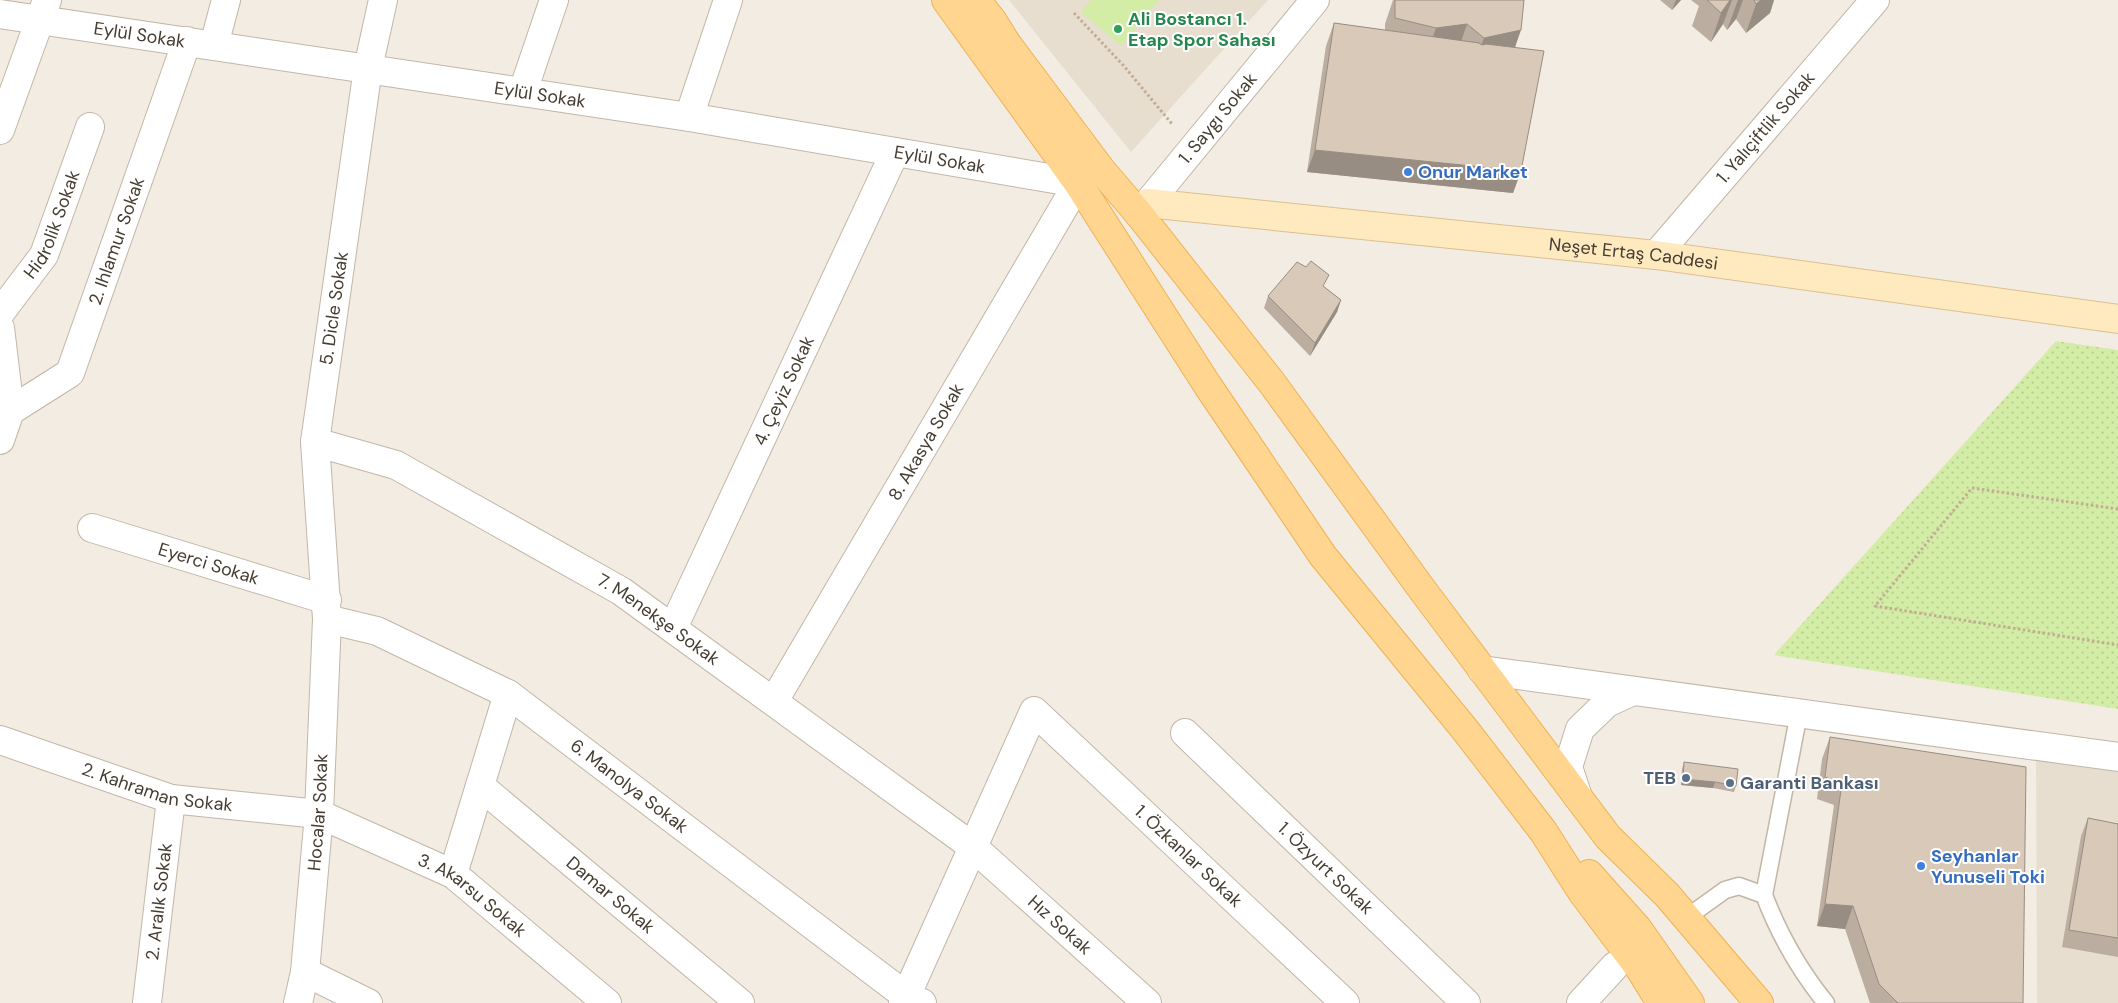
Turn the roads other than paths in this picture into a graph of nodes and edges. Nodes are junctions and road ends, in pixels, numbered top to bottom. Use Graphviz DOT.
graph roads {
  1 [pos="226,0"];
  2 [pos="383,0"];
  3 [pos="554,0"];
  4 [pos="728,0"];
  5 [pos="946,0"];
  6 [pos="976,0"];
  7 [pos="1315,0"];
  8 [pos="1875,0"];
  9 [pos="44,10"];
  10 [pos="0,14"];
  11 [pos="187,41"];
  12 [pos="214,45"];
  13 [pos="368,68"];
  14 [pos="523,92"];
  15 [pos="689,117"];
  16 [pos="90,127"];
  17 [pos="0,130"];
  18 [pos="896,152"];
  19 [pos="1078,183"];
  20 [pos="1143,209"];
  21 [pos="1656,255"];
  22 [pos="0,313"];
  23 [pos="2118,319"];
  24 [pos="0,328"];
  25 [pos="10,411"];
  26 [pos="0,440"];
  27 [pos="315,442"];
  28 [pos="92,528"];
  29 [pos="327,609"];
  30 [pos="672,628"];
  31 [pos="1482,670"];
  32 [pos="1633,691"];
  33 [pos="508,694"];
  34 [pos="774,701"];
  35 [pos="1799,713"];
  36 [pos="1185,733"];
  37 [pos="0,740"];
  38 [pos="2118,757"];
  39 [pos="480,786"];
  40 [pos="1578,797"];
  41 [pos="171,799"];
  42 [pos="319,814"];
  43 [pos="1551,844"];
  44 [pos="973,847"];
  45 [pos="453,874"];
  46 [pos="1764,895"];
  47 [pos="1686,918"];
  48 [pos="1615,966"];
  49 [pos="1727,967"];
  50 [pos="305,972"];
  51 [pos="911,1001"];
  52 [pos="147,1003"];
  53 [pos="298,1003"];
  54 [pos="368,1003"];
  55 [pos="607,1003"];
  56 [pos="740,1003"];
  57 [pos="1147,1003"];
  58 [pos="1345,1003"];
  59 [pos="1466,1003"];
  60 [pos="1581,1003"];
  61 [pos="1661,1003"];
  62 [pos="1690,1003"];
  63 [pos="1738,1003"];
  64 [pos="1759,1003"];
  65 [pos="1826,1003"];
  1 -- 12 [label="street"];
  2 -- 13 [label="street, 5. Dicle Sokak"];
  3 -- 14 [label="street"];
  4 -- 15 [label="street"];
  5 -- 19 [label="main road"];
  6 -- 20 [label="main road"];
  7 -- 20 [label="street, 1. Saygı Sokak"];
  8 -- 21 [label="street, 1. Yalıçiftlik Sokak"];
  9 -- 10 [label="street, Eylül Sokak"];
  9 -- 11 [label="street, Eylül Sokak"];
  9 -- 17 [label="street"];
  11 -- 12 [label="street, Eylül Sokak"];
  11 -- 25 [label="street, 2. Ihlamur Sokak"];
  12 -- 13 [label="street, Eylül Sokak"];
  13 -- 14 [label="street, Eylül Sokak"];
  13 -- 27 [label="street, 5. Dicle Sokak"];
  14 -- 15 [label="street, Eylül Sokak"];
  15 -- 18 [label="street, Eylül Sokak"];
  16 -- 22 [label="street, Hidrolik Sokak"];
  18 -- 19 [label="street, Eylül Sokak"];
  18 -- 30 [label="street, 4. Çeyiz Sokak"];
  19 -- 34 [label="street, 8. Akasya Sokak"];
  19 -- 43 [label="main road"];
  20 -- 21 [label="main road, Neşet Ertaş Caddesi"];
  20 -- 31 [label="main road"];
  21 -- 23 [label="main road, Neşet Ertaş Caddesi"];
  24 -- 25 [label="street"];
  25 -- 26 [label="street"];
  27 -- 29 [label="street, 5. Dicle Sokak"];
  27 -- 30 [label="street, 7. Menekşe Sokak"];
  28 -- 29 [label="street, Eyerci Sokak"];
  29 -- 33 [label="street, 6. Manolya Sokak"];
  29 -- 42 [label="street, Hocalar Sokak"];
  30 -- 34 [label="street, 7. Menekşe Sokak"];
  31 -- 32 [label="street"];
  31 -- 40 [label="main road"];
  32 -- 35 [label="street"];
  32 -- 40 [label="street"];
  33 -- 39 [label="street"];
  33 -- 51 [label="street, 6. Manolya Sokak"];
  34 -- 44 [label="street, 7. Menekşe Sokak"];
  35 -- 38 [label="street"];
  35 -- 46 [label="lane"];
  36 -- 59 [label="street, 1. Özyurt Sokak"];
  37 -- 41 [label="street, 2. Kahraman Sokak"];
  39 -- 45 [label="street"];
  39 -- 56 [label="street, Damar Sokak"];
  40 -- 47 [label="main road"];
  41 -- 42 [label="street, 2. Kahraman Sokak"];
  41 -- 52 [label="street, 2. Aralık Sokak"];
  42 -- 45 [label="street, 3. Akarsu Sokak"];
  42 -- 50 [label="street, Hocalar Sokak"];
  43 -- 61 [label="main road"];
  43 -- 62 [label="main road"];
  44 -- 51 [label="street"];
  44 -- 57 [label="street, Hız Sokak"];
  44 -- 58 [label="street, 1. Özkanlar Sokak"];
  45 -- 55 [label="street, 3. Akarsu Sokak"];
  46 -- 47 [label="lane"];
  46 -- 65 [label="lane"];
  47 -- 49 [label="main road"];
  48 -- 60 [label="street"];
  49 -- 63 [label="main road"];
  49 -- 64 [label="main road"];
  50 -- 53 [label="street, Hocalar Sokak"];
  50 -- 54 [label="street"];
}
